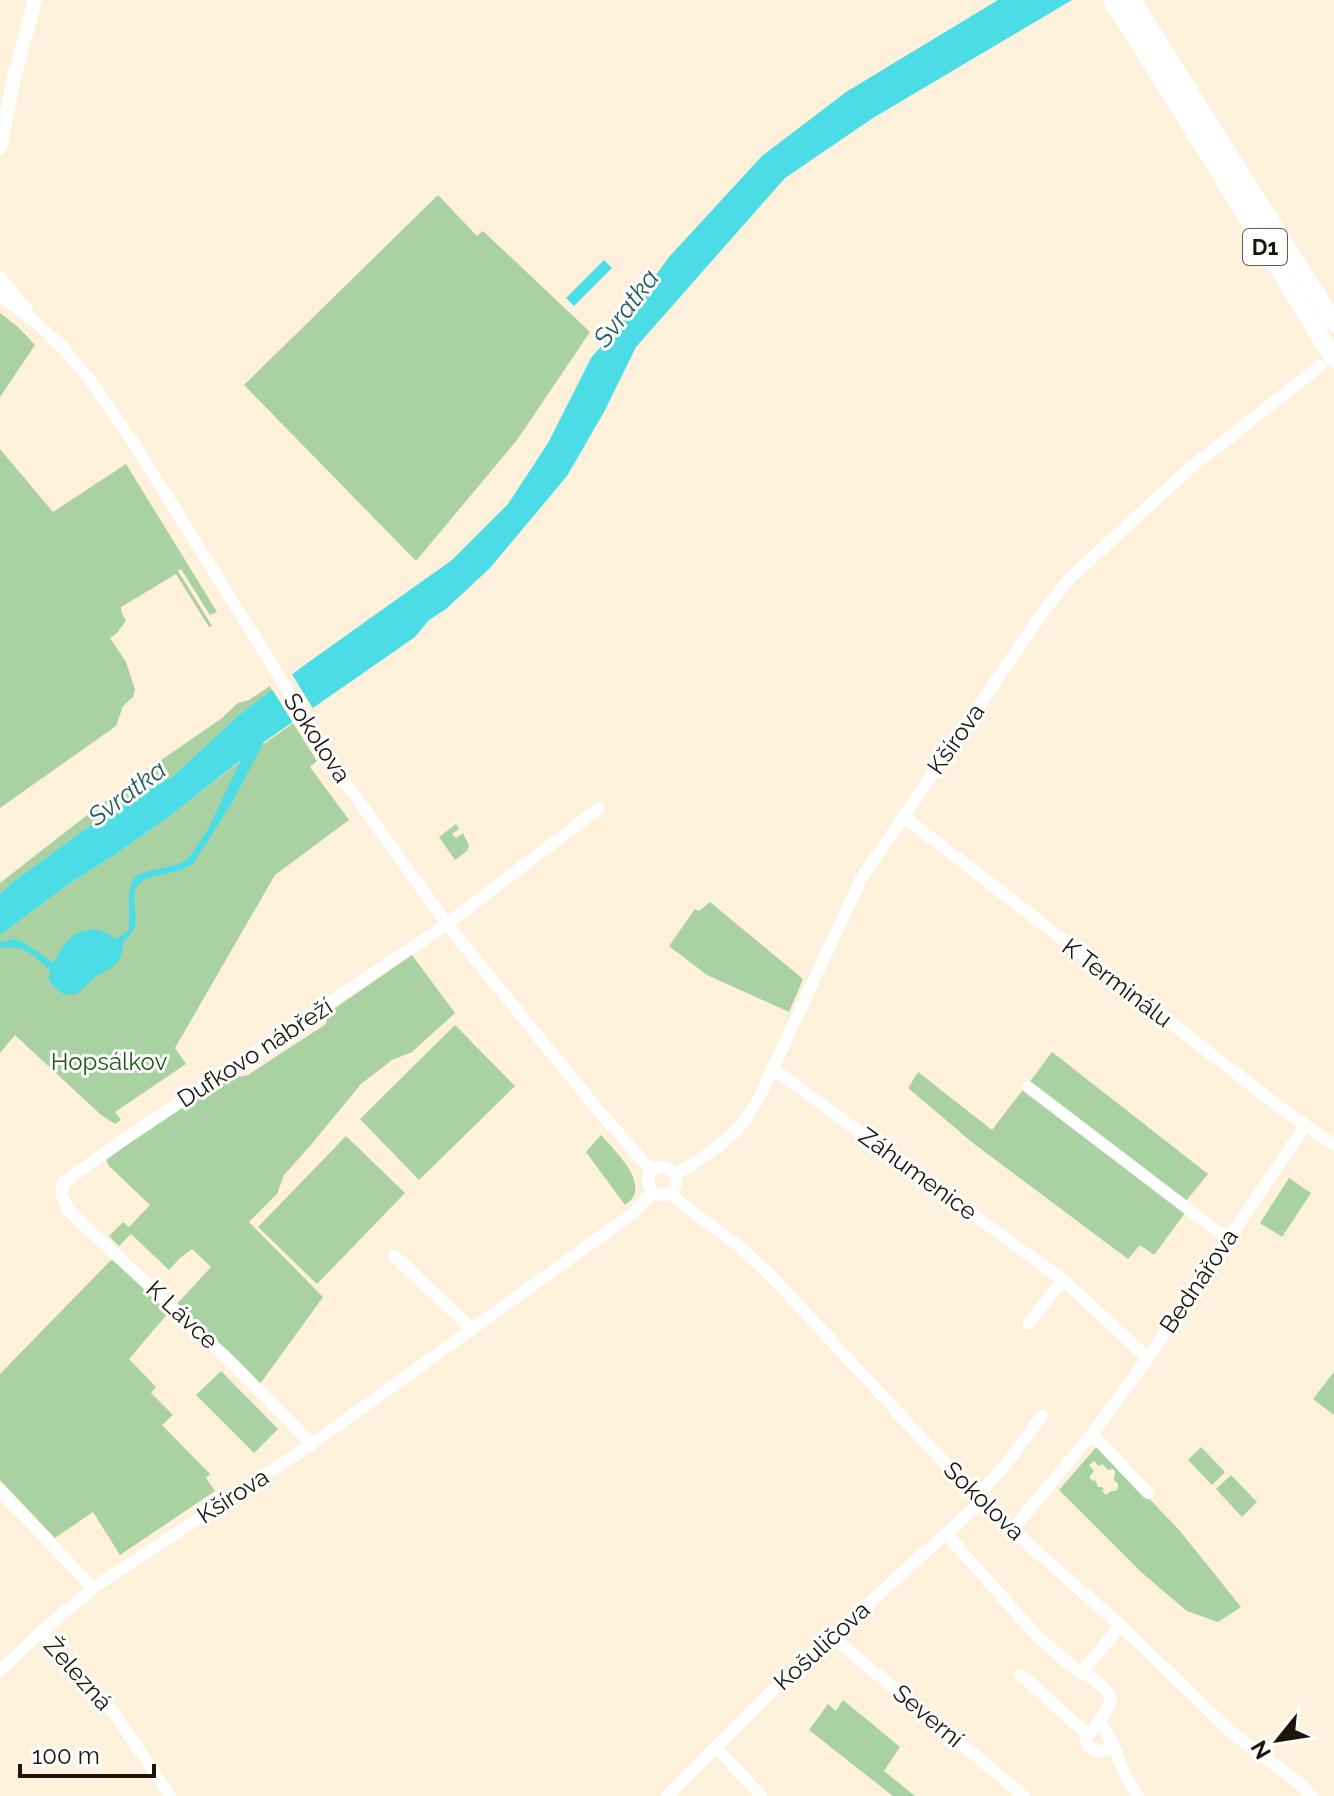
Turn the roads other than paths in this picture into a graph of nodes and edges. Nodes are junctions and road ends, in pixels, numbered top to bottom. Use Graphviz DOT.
graph roads {
  1 [pos="35,0"];
  2 [pos="1112,0"];
  3 [pos="1132,0"];
  4 [pos="1149,43"];
  5 [pos="0,147"];
  6 [pos="0,277"];
  7 [pos="3,300"];
  8 [pos="1334,323"];
  9 [pos="39,325"];
  10 [pos="1327,362"];
  11 [pos="599,808"];
  12 [pos="903,816"];
  13 [pos="447,924"];
  14 [pos="772,1068"];
  15 [pos="1028,1087"];
  16 [pos="1305,1126"];
  17 [pos="1334,1145"];
  18 [pos="652,1171"];
  19 [pos="675,1174"];
  20 [pos="63,1183"];
  21 [pos="653,1192"];
  22 [pos="671,1193"];
  23 [pos="1229,1236"];
  24 [pos="394,1256"];
  25 [pos="1063,1280"];
  26 [pos="1028,1324"];
  27 [pos="472,1329"];
  28 [pos="1148,1358"];
  29 [pos="1042,1416"];
  30 [pos="1092,1434"];
  31 [pos="312,1444"];
  32 [pos="0,1490"];
  33 [pos="1148,1493"];
  34 [pos="979,1498"];
  35 [pos="1012,1530"];
  36 [pos="946,1534"];
  37 [pos="93,1588"];
  38 [pos="1121,1626"];
  39 [pos="41,1632"];
  40 [pos="832,1637"];
  41 [pos="0,1671"];
  42 [pos="1080,1673"];
  43 [pos="1021,1675"];
  44 [pos="1100,1722"];
  45 [pos="1088,1735"];
  46 [pos="1112,1742"];
  47 [pos="716,1747"];
  48 [pos="170,1796"];
  49 [pos="667,1796"];
  50 [pos="761,1796"];
  51 [pos="1024,1796"];
  52 [pos="1138,1796"];
  53 [pos="1312,1796"];
  1 -- 5 [label="main road"];
  2 -- 4 [label="highway, D1"];
  3 -- 4 [label="highway, D1"];
  4 -- 8 [label="highway, D1"];
  4 -- 10 [label="highway, D1"];
  6 -- 9 [label="street"];
  7 -- 9 [label="street, Sokolova"];
  9 -- 13 [label="street, Sokolova"];
  10 -- 12 [label="street, Kšírova"];
  11 -- 13 [label="street, Dufkovo nábřeží"];
  12 -- 14 [label="street, Kšírova"];
  12 -- 16 [label="street, K Terminálu"];
  13 -- 18 [label="street, Sokolova"];
  13 -- 20 [label="street, Dufkovo nábřeží"];
  14 -- 19 [label="street, Kšírova"];
  14 -- 25 [label="street, Záhumenice"];
  15 -- 23 [label="street"];
  16 -- 17 [label="street, K Terminálu"];
  16 -- 23 [label="street, Bednářova"];
  18 -- 19 [label="street"];
  18 -- 21 [label="street"];
  19 -- 22 [label="street"];
  20 -- 31 [label="street, K Lávce"];
  21 -- 22 [label="street"];
  21 -- 27 [label="street, Kšírova"];
  22 -- 34 [label="street, Sokolova"];
  23 -- 28 [label="street, Bednářova"];
  24 -- 27 [label="street"];
  25 -- 26 [label="street"];
  25 -- 28 [label="street, Záhumenice"];
  27 -- 31 [label="street, Kšírova"];
  28 -- 30 [label="street, Bednářova"];
  29 -- 34 [label="street"];
  30 -- 33 [label="street"];
  30 -- 35 [label="street, Bednářova"];
  31 -- 37 [label="street, Kšírova"];
  32 -- 37 [label="street"];
  34 -- 35 [label="street, Sokolova"];
  34 -- 36 [label="street, Košuličova"];
  35 -- 38 [label="street, Sokolova"];
  36 -- 40 [label="street, Košuličova"];
  36 -- 42 [label="street"];
  37 -- 39 [label="street, Kšírova"];
  38 -- 42 [label="street"];
  38 -- 53 [label="street, Sokolova"];
  39 -- 41 [label="street, Kšírova"];
  39 -- 48 [label="street, Železná"];
  40 -- 47 [label="street, Košuličova"];
  40 -- 51 [label="street, Severní"];
  42 -- 44 [label="street"];
  43 -- 45 [label="street"];
  44 -- 45 [label="street"];
  44 -- 46 [label="street"];
  45 -- 46 [label="street"];
  46 -- 52 [label="street"];
  47 -- 49 [label="street, Košuličova"];
  47 -- 50 [label="street"];
}
